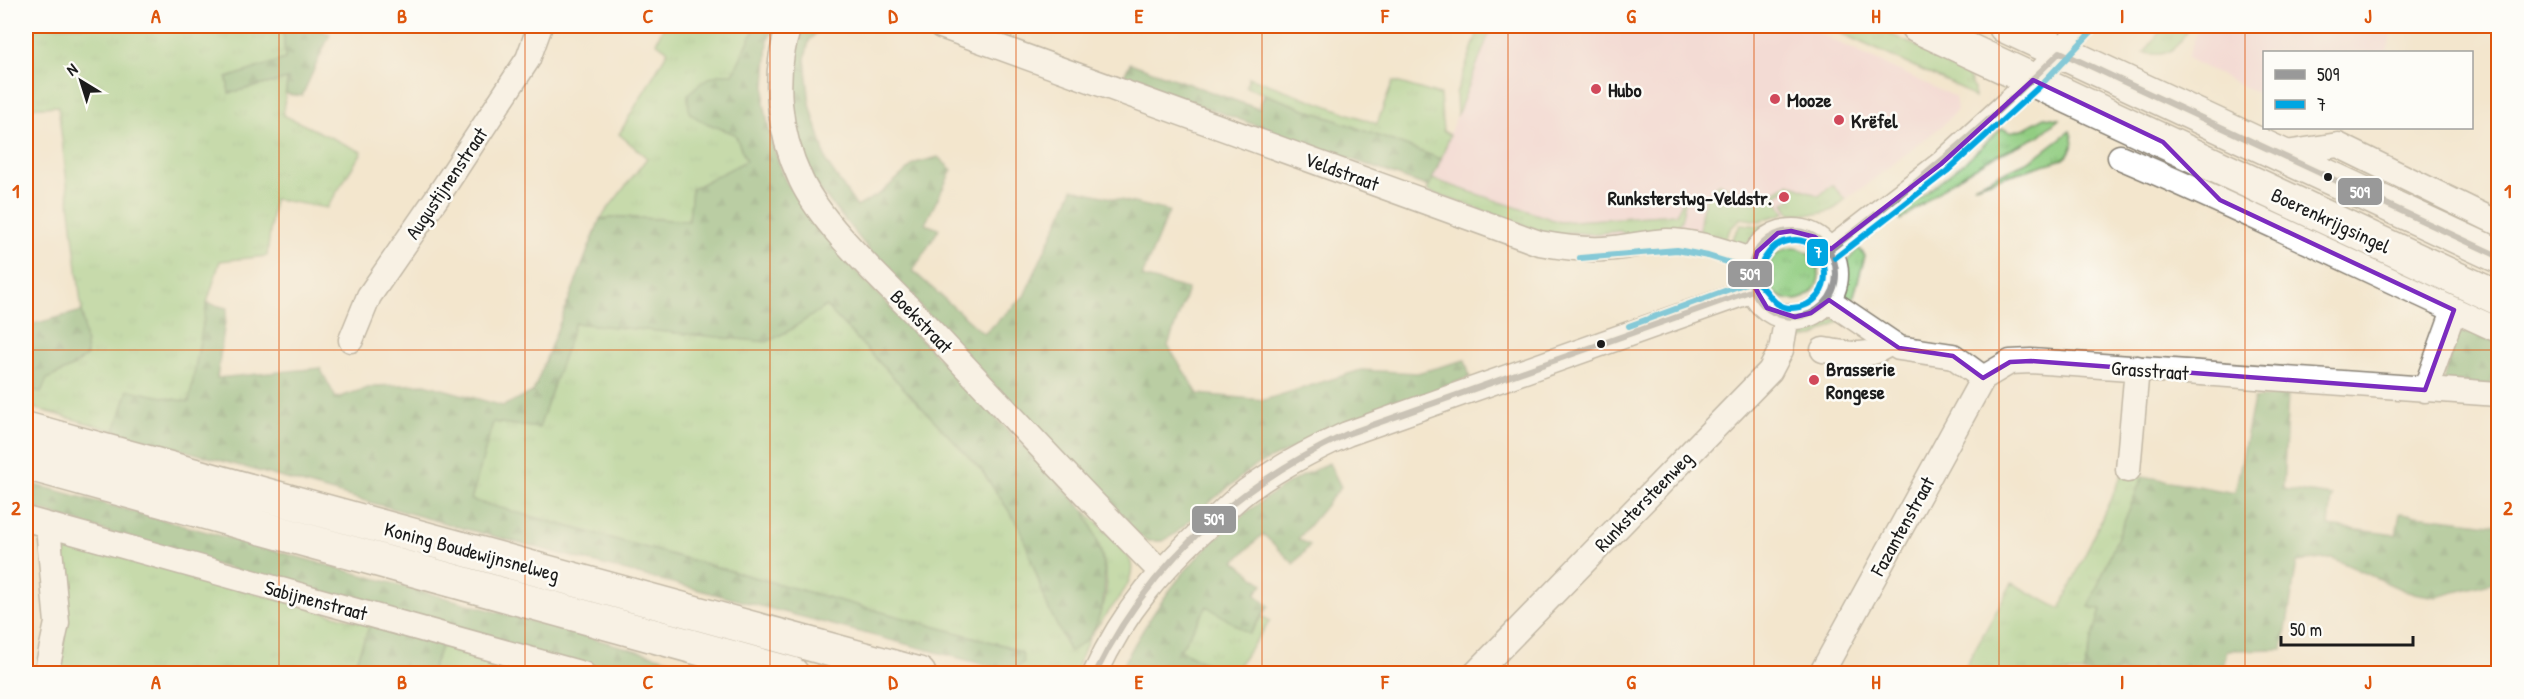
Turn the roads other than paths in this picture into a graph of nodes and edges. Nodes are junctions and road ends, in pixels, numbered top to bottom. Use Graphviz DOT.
graph roads {
  1 [pos="540,26"];
  2 [pos="789,26"];
  3 [pos="941,26"];
  4 [pos="1917,26"];
  5 [pos="2005,26"];
  6 [pos="2084,26"];
  7 [pos="2060,51"];
  8 [pos="2033,80"];
  9 [pos="2163,141"];
  10 [pos="2280,154"];
  11 [pos="2120,157"];
  12 [pos="2220,200"];
  13 [pos="2499,223"];
  14 [pos="1829,251"];
  15 [pos="2499,256"];
  16 [pos="1752,261"];
  17 [pos="1753,290"];
  18 [pos="2499,298"];
  19 [pos="1828,300"];
  20 [pos="2454,310"];
  21 [pos="1787,316"];
  22 [pos="2499,330"];
  23 [pos="351,340"];
  24 [pos="1889,343"];
  25 [pos="1823,351"];
  26 [pos="2137,368"];
  27 [pos="1983,378"];
  28 [pos="2425,390"];
  29 [pos="2499,394"];
  30 [pos="26,429"];
  31 [pos="26,463"];
  32 [pos="2128,470"];
  33 [pos="26,519"];
  34 [pos="48,526"];
  35 [pos="1160,571"];
  36 [pos="46,674"];
  37 [pos="583,674"];
  38 [pos="792,674"];
  39 [pos="919,674"];
  40 [pos="1095,674"];
  41 [pos="1476,674"];
  42 [pos="1821,674"];
  1 -- 23 [label="street, Augustijnenstraat"];
  2 -- 35 [label="street, Boekstraat"];
  3 -- 16 [label="street, Veldstraat"];
  4 -- 8 [label="highway, Boerenkrijgsingel"];
  5 -- 7 [label="highway, Boerenkrijgsingel"];
  6 -- 7 [label="street"];
  7 -- 8 [label="street"];
  7 -- 10 [label="highway, Boerenkrijgsingel"];
  8 -- 9 [label="highway, Boerenkrijgsingel"];
  8 -- 14 [label="street"];
  9 -- 12 [label="street, Boerenkrijgsingel"];
  9 -- 18 [label="highway, Boerenkrijgsingel"];
  10 -- 13 [label="street, Boerenkrijgsingel"];
  10 -- 15 [label="highway, Boerenkrijgsingel"];
  11 -- 12 [label="street, Boerenkrijgsingel"];
  12 -- 20 [label="street, Boerenkrijgsingel"];
  14 -- 16 [label="street"];
  14 -- 19 [label="street"];
  16 -- 17 [label="street"];
  17 -- 21 [label="street"];
  17 -- 35 [label="street"];
  19 -- 21 [label="street"];
  19 -- 24 [label="street"];
  20 -- 22 [label="street, Boerenkrijgsingel"];
  20 -- 28 [label="street"];
  21 -- 41 [label="street, Runkstersteenweg"];
  24 -- 25 [label="street"];
  24 -- 27 [label="street"];
  26 -- 27 [label="street, Grasstraat"];
  26 -- 28 [label="street, Grasstraat"];
  26 -- 32 [label="street"];
  27 -- 42 [label="street, Fazantenstraat"];
  28 -- 29 [label="street, Grasstraat"];
  30 -- 39 [label="highway, Koning Boudewijnsnelweg"];
  31 -- 38 [label="highway, Koning Boudewijnsnelweg"];
  33 -- 34 [label="street, Sabijnenstraat"];
  34 -- 36 [label="street"];
  34 -- 37 [label="street, Sabijnenstraat"];
  35 -- 40 [label="street"];
}
